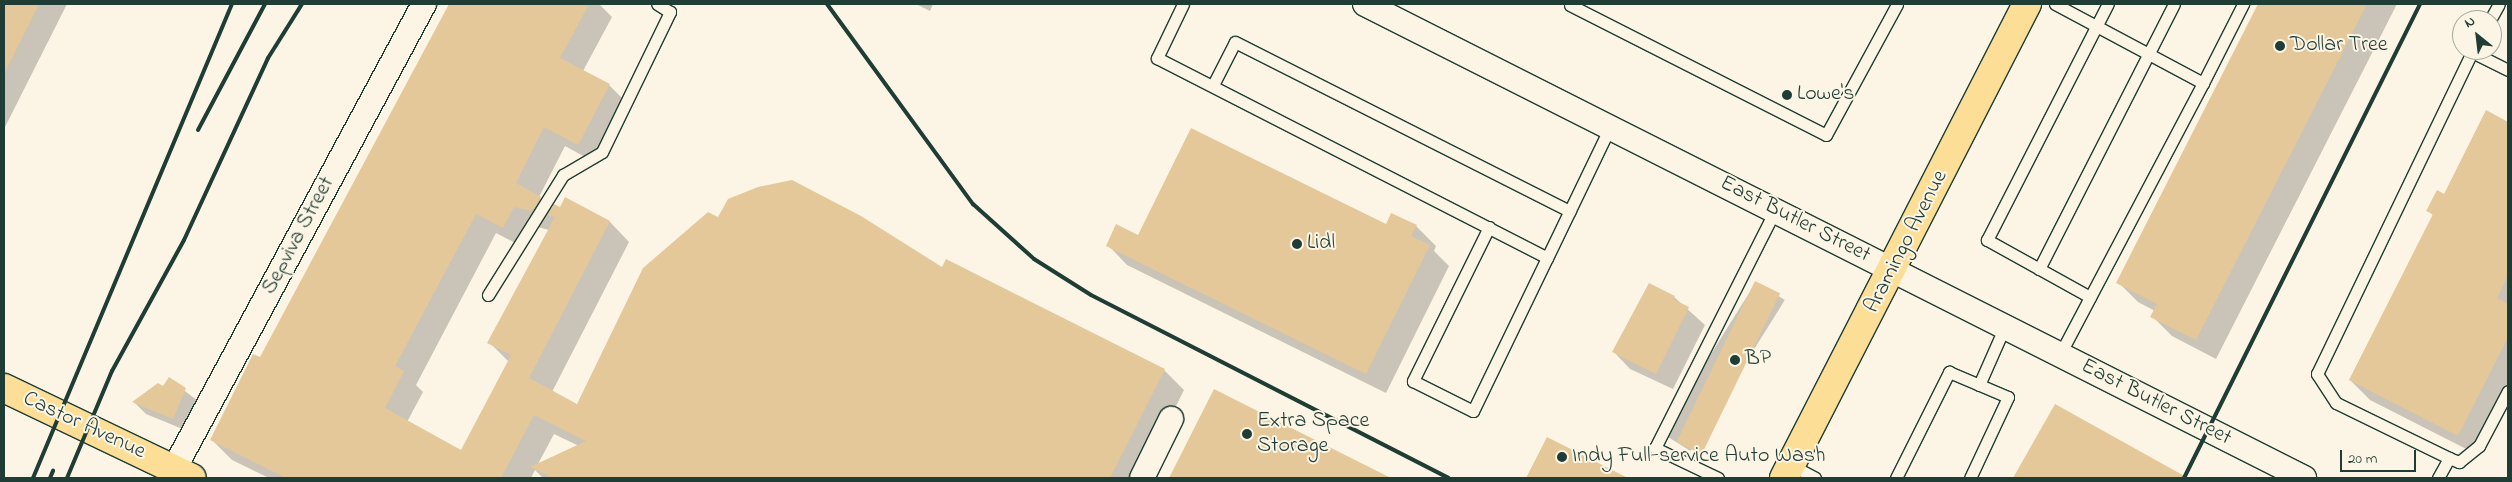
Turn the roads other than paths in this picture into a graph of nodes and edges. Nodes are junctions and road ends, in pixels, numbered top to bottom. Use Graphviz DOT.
graph roads {
  1 [pos="424,4"];
  2 [pos="657,4"];
  3 [pos="1183,4"];
  4 [pos="1365,4"];
  5 [pos="1897,4"];
  6 [pos="2027,4"];
  7 [pos="2055,4"];
  8 [pos="2108,4"];
  9 [pos="2174,4"];
  10 [pos="2243,4"];
  11 [pos="1570,5"];
  12 [pos="2096,26"];
  13 [pos="2148,54"];
  14 [pos="2469,60"];
  15 [pos="2490,60"];
  16 [pos="2508,70"];
  17 [pos="2203,83"];
  18 [pos="1213,85"];
  19 [pos="1610,127"];
  20 [pos="1570,210"];
  21 [pos="1775,210"];
  22 [pos="1489,226"];
  23 [pos="1547,258"];
  24 [pos="1894,269"];
  25 [pos="2039,269"];
  26 [pos="488,295"];
  27 [pos="2090,297"];
  28 [pos="2006,326"];
  29 [pos="2060,354"];
  30 [pos="1979,385"];
  31 [pos="4,388"];
  32 [pos="2508,391"];
  33 [pos="1171,419"];
  34 [pos="2449,458"];
  35 [pos="1787,472"];
  36 [pos="183,474"];
  37 [pos="1142,478"];
  38 [pos="1718,478"];
  39 [pos="1815,478"];
  40 [pos="1896,478"];
  41 [pos="1970,478"];
  42 [pos="2304,478"];
  43 [pos="2438,478"];
  1 -- 36 [label="street, Sepviva Street"];
  2 -- 26 [label="lane"];
  3 -- 18 [label="lane"];
  4 -- 19 [label="street, East Butler Street"];
  5 -- 11 [label="lane"];
  6 -- 24 [label="main road, Aramingo Avenue"];
  7 -- 12 [label="lane"];
  8 -- 12 [label="lane"];
  9 -- 13 [label="lane"];
  10 -- 17 [label="lane"];
  12 -- 13 [label="lane"];
  12 -- 25 [label="lane"];
  13 -- 17 [label="lane"];
  13 -- 25 [label="lane"];
  14 -- 34 [label="lane"];
  15 -- 16 [label="lane"];
  17 -- 27 [label="lane"];
  18 -- 20 [label="lane"];
  18 -- 22 [label="lane"];
  19 -- 20 [label="lane"];
  19 -- 21 [label="street, East Butler Street"];
  20 -- 23 [label="lane"];
  21 -- 24 [label="street, East Butler Street"];
  21 -- 38 [label="lane"];
  22 -- 23 [label="lane"];
  22 -- 23 [label="lane"];
  24 -- 28 [label="street, East Butler Street"];
  24 -- 35 [label="main road, Aramingo Avenue"];
  25 -- 27 [label="lane"];
  27 -- 29 [label="lane"];
  28 -- 29 [label="street, East Butler Street"];
  28 -- 30 [label="lane"];
  29 -- 42 [label="street, East Butler Street"];
  30 -- 40 [label="lane"];
  30 -- 41 [label="lane"];
  31 -- 36 [label="main road, Castor Avenue"];
  32 -- 34 [label="lane"];
  33 -- 37 [label="street"];
  34 -- 43 [label="lane"];
  35 -- 39 [label="lane"];
}
